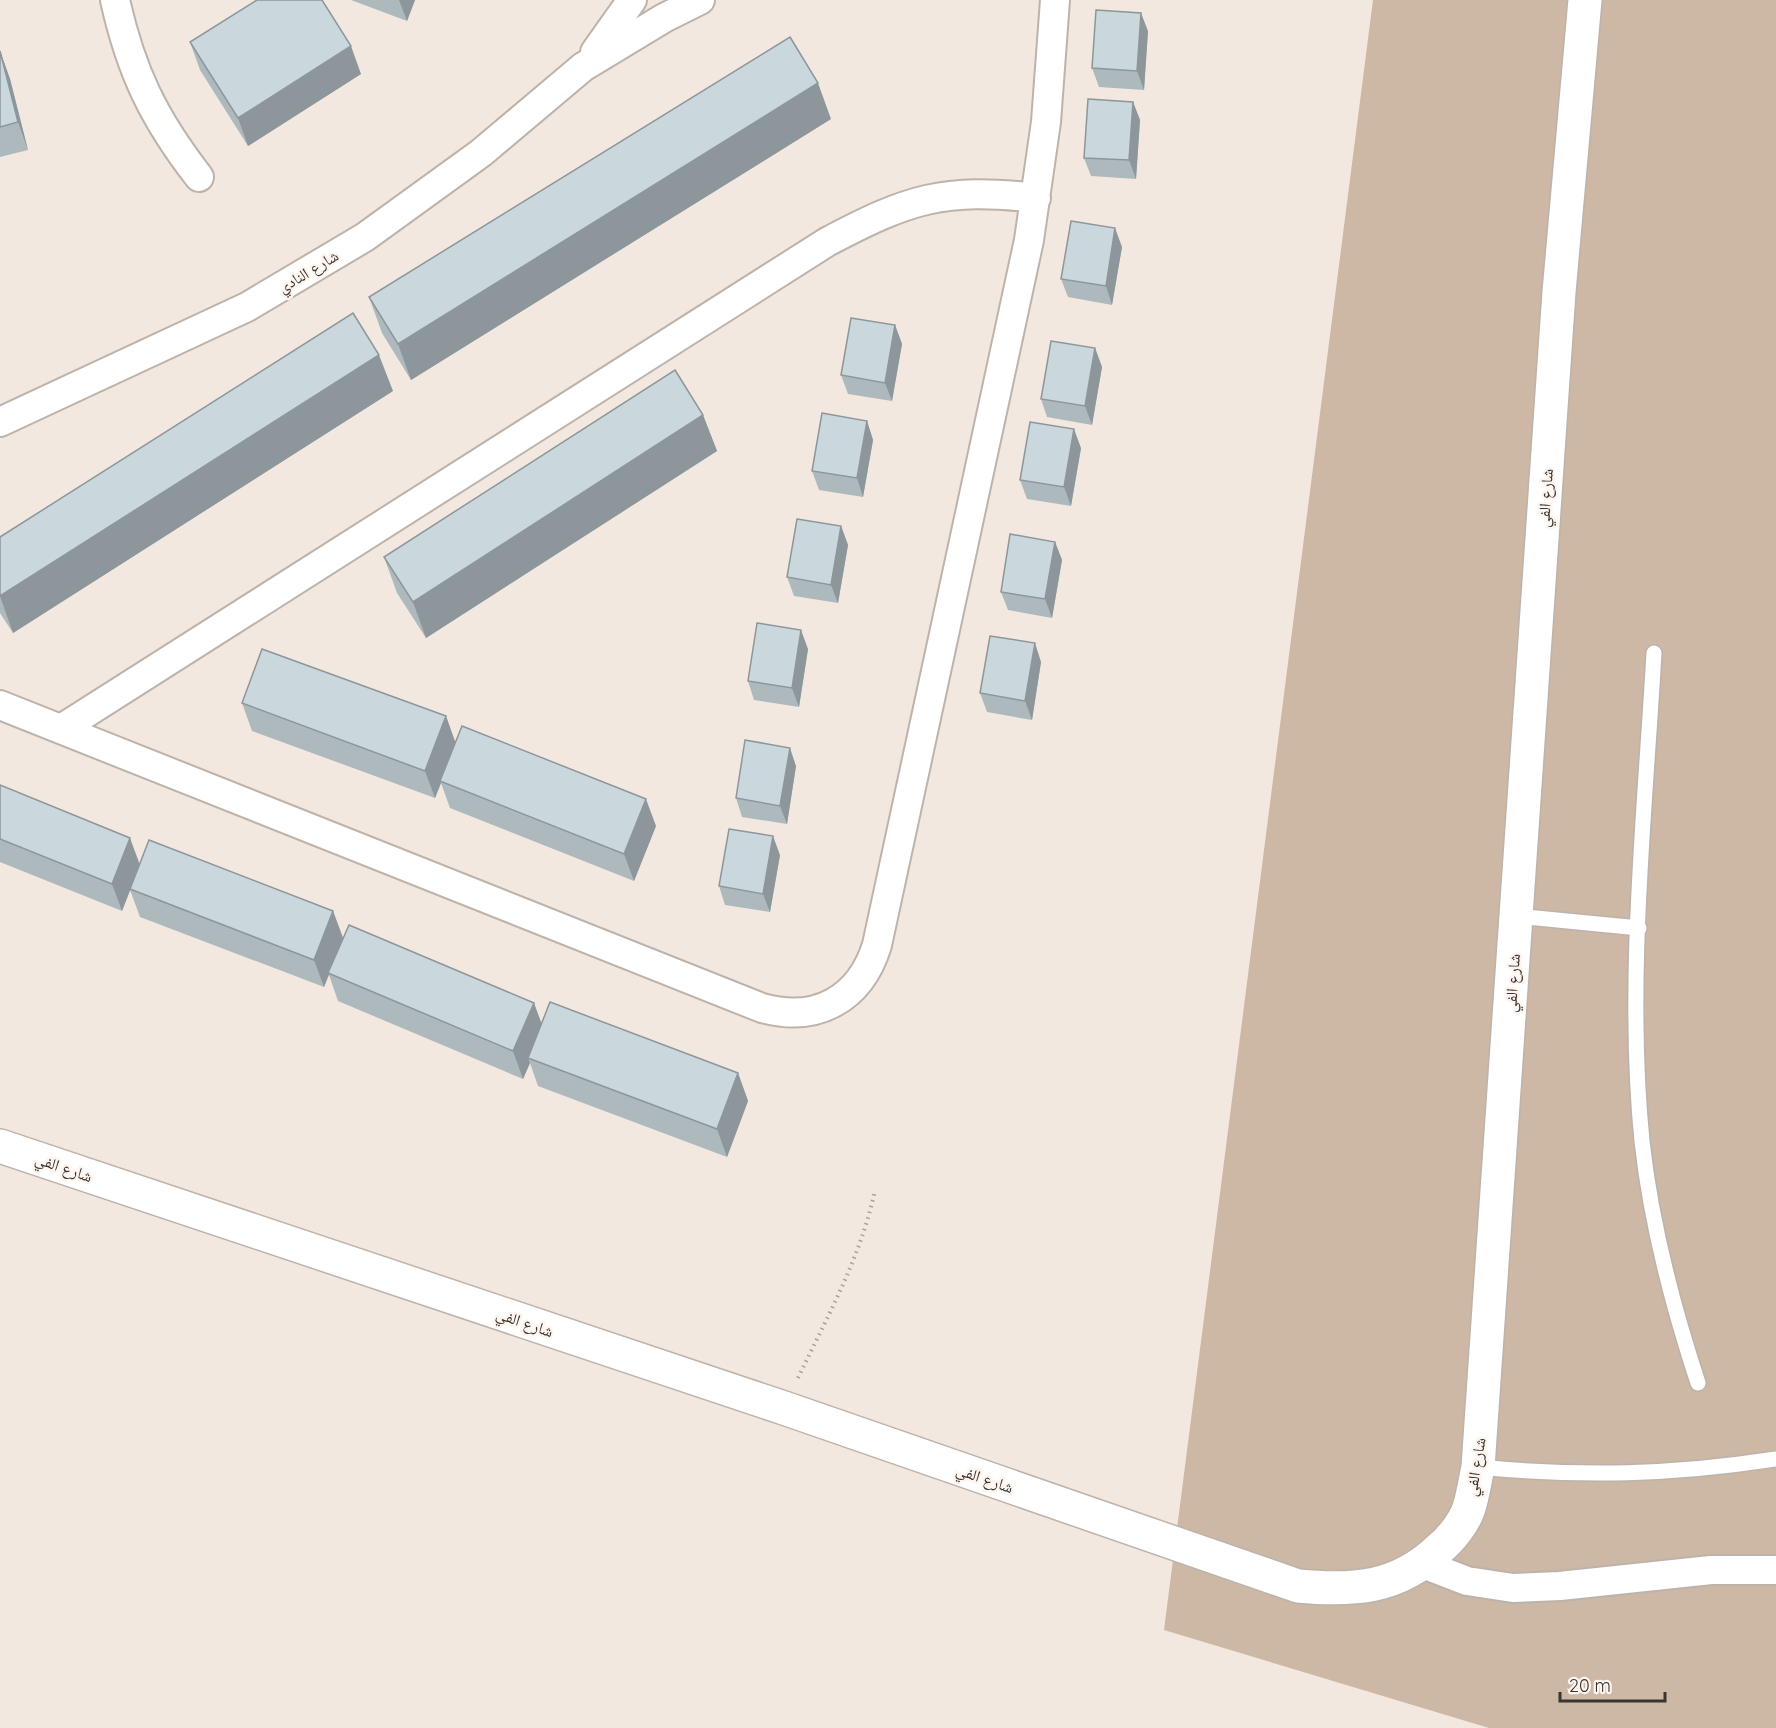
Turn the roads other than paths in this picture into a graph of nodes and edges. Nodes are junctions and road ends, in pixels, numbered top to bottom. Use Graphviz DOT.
graph roads {
  1 [pos="116,0"];
  2 [pos="632,0"];
  3 [pos="700,0"];
  4 [pos="1055,0"];
  5 [pos="1585,0"];
  6 [pos="583,67"];
  7 [pos="199,177"];
  8 [pos="1036,198"];
  9 [pos="0,422"];
  10 [pos="1654,653"];
  11 [pos="0,705"];
  12 [pos="61,729"];
  13 [pos="1517,916"];
  14 [pos="1639,928"];
  15 [pos="0,1146"];
  16 [pos="1698,1383"];
  17 [pos="1776,1459"];
  18 [pos="1478,1467"];
  19 [pos="1423,1564"];
  20 [pos="1776,1570"];
  1 -- 7 [label="street"];
  2 -- 6 [label="street, شارع النادي"];
  3 -- 6 [label="street, شارع النادي"];
  4 -- 8 [label="street"];
  5 -- 13 [label="street, شارع الفي"];
  6 -- 9 [label="street, شارع النادي"];
  8 -- 12 [label="street"];
  8 -- 12 [label="street"];
  10 -- 14 [label="lane"];
  11 -- 12 [label="street"];
  13 -- 14 [label="lane"];
  13 -- 18 [label="street, شارع الفي"];
  14 -- 16 [label="lane"];
  15 -- 19 [label="street, شارع الفي"];
  17 -- 18 [label="lane"];
  18 -- 19 [label="street, شارع الفي"];
  19 -- 20 [label="street"];
}
